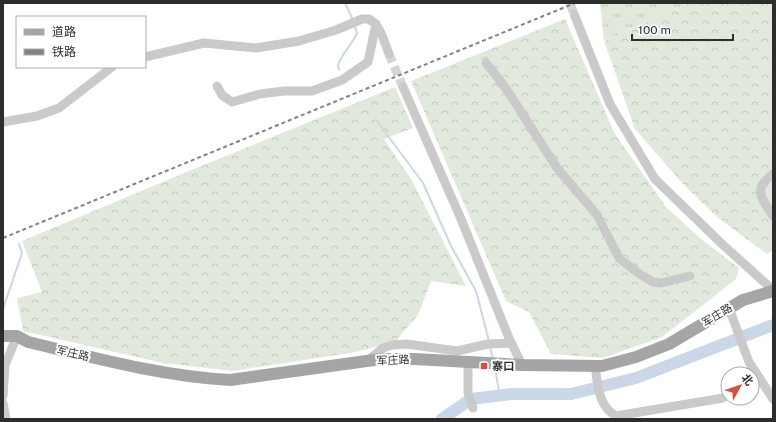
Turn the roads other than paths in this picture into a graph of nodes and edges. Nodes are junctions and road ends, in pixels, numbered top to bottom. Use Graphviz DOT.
graph roads {
  1 [pos="574,14"];
  2 [pos="376,24"];
  3 [pos="389,54"];
  4 [pos="146,57"];
  5 [pos="486,62"];
  6 [pos="111,68"];
  7 [pos="217,86"];
  8 [pos="402,87"];
  9 [pos="3,122"];
  10 [pos="773,174"];
  11 [pos="773,216"];
  12 [pos="690,276"];
  13 [pos="773,291"];
  14 [pos="731,314"];
  15 [pos="8,336"];
  16 [pos="511,343"];
  17 [pos="468,361"];
  18 [pos="366,362"];
  19 [pos="522,365"];
  20 [pos="596,372"];
  21 [pos="3,396"];
  22 [pos="773,398"];
  23 [pos="720,399"];
  24 [pos="3,403"];
  25 [pos="473,408"];
  26 [pos="6,419"];
  1 -- 13 [label="street"];
  2 -- 3 [label="street"];
  2 -- 4 [label="street"];
  2 -- 7 [label="street"];
  5 -- 12 [label="street"];
  6 -- 9 [label="street"];
  8 -- 16 [label="street"];
  10 -- 11 [label="street"];
  13 -- 14 [label="main road, 军庄路"];
  14 -- 20 [label="main road, 军庄路"];
  14 -- 22 [label="street"];
  15 -- 18 [label="main road, 军庄路"];
  15 -- 21 [label="street"];
  16 -- 18 [label="street"];
  16 -- 19 [label="street"];
  17 -- 18 [label="main road, 军庄路"];
  17 -- 19 [label="main road, 军庄路"];
  17 -- 25 [label="street"];
  19 -- 20 [label="main road, 军庄路"];
  20 -- 23 [label="street"];
  24 -- 26 [label="street"];
}
